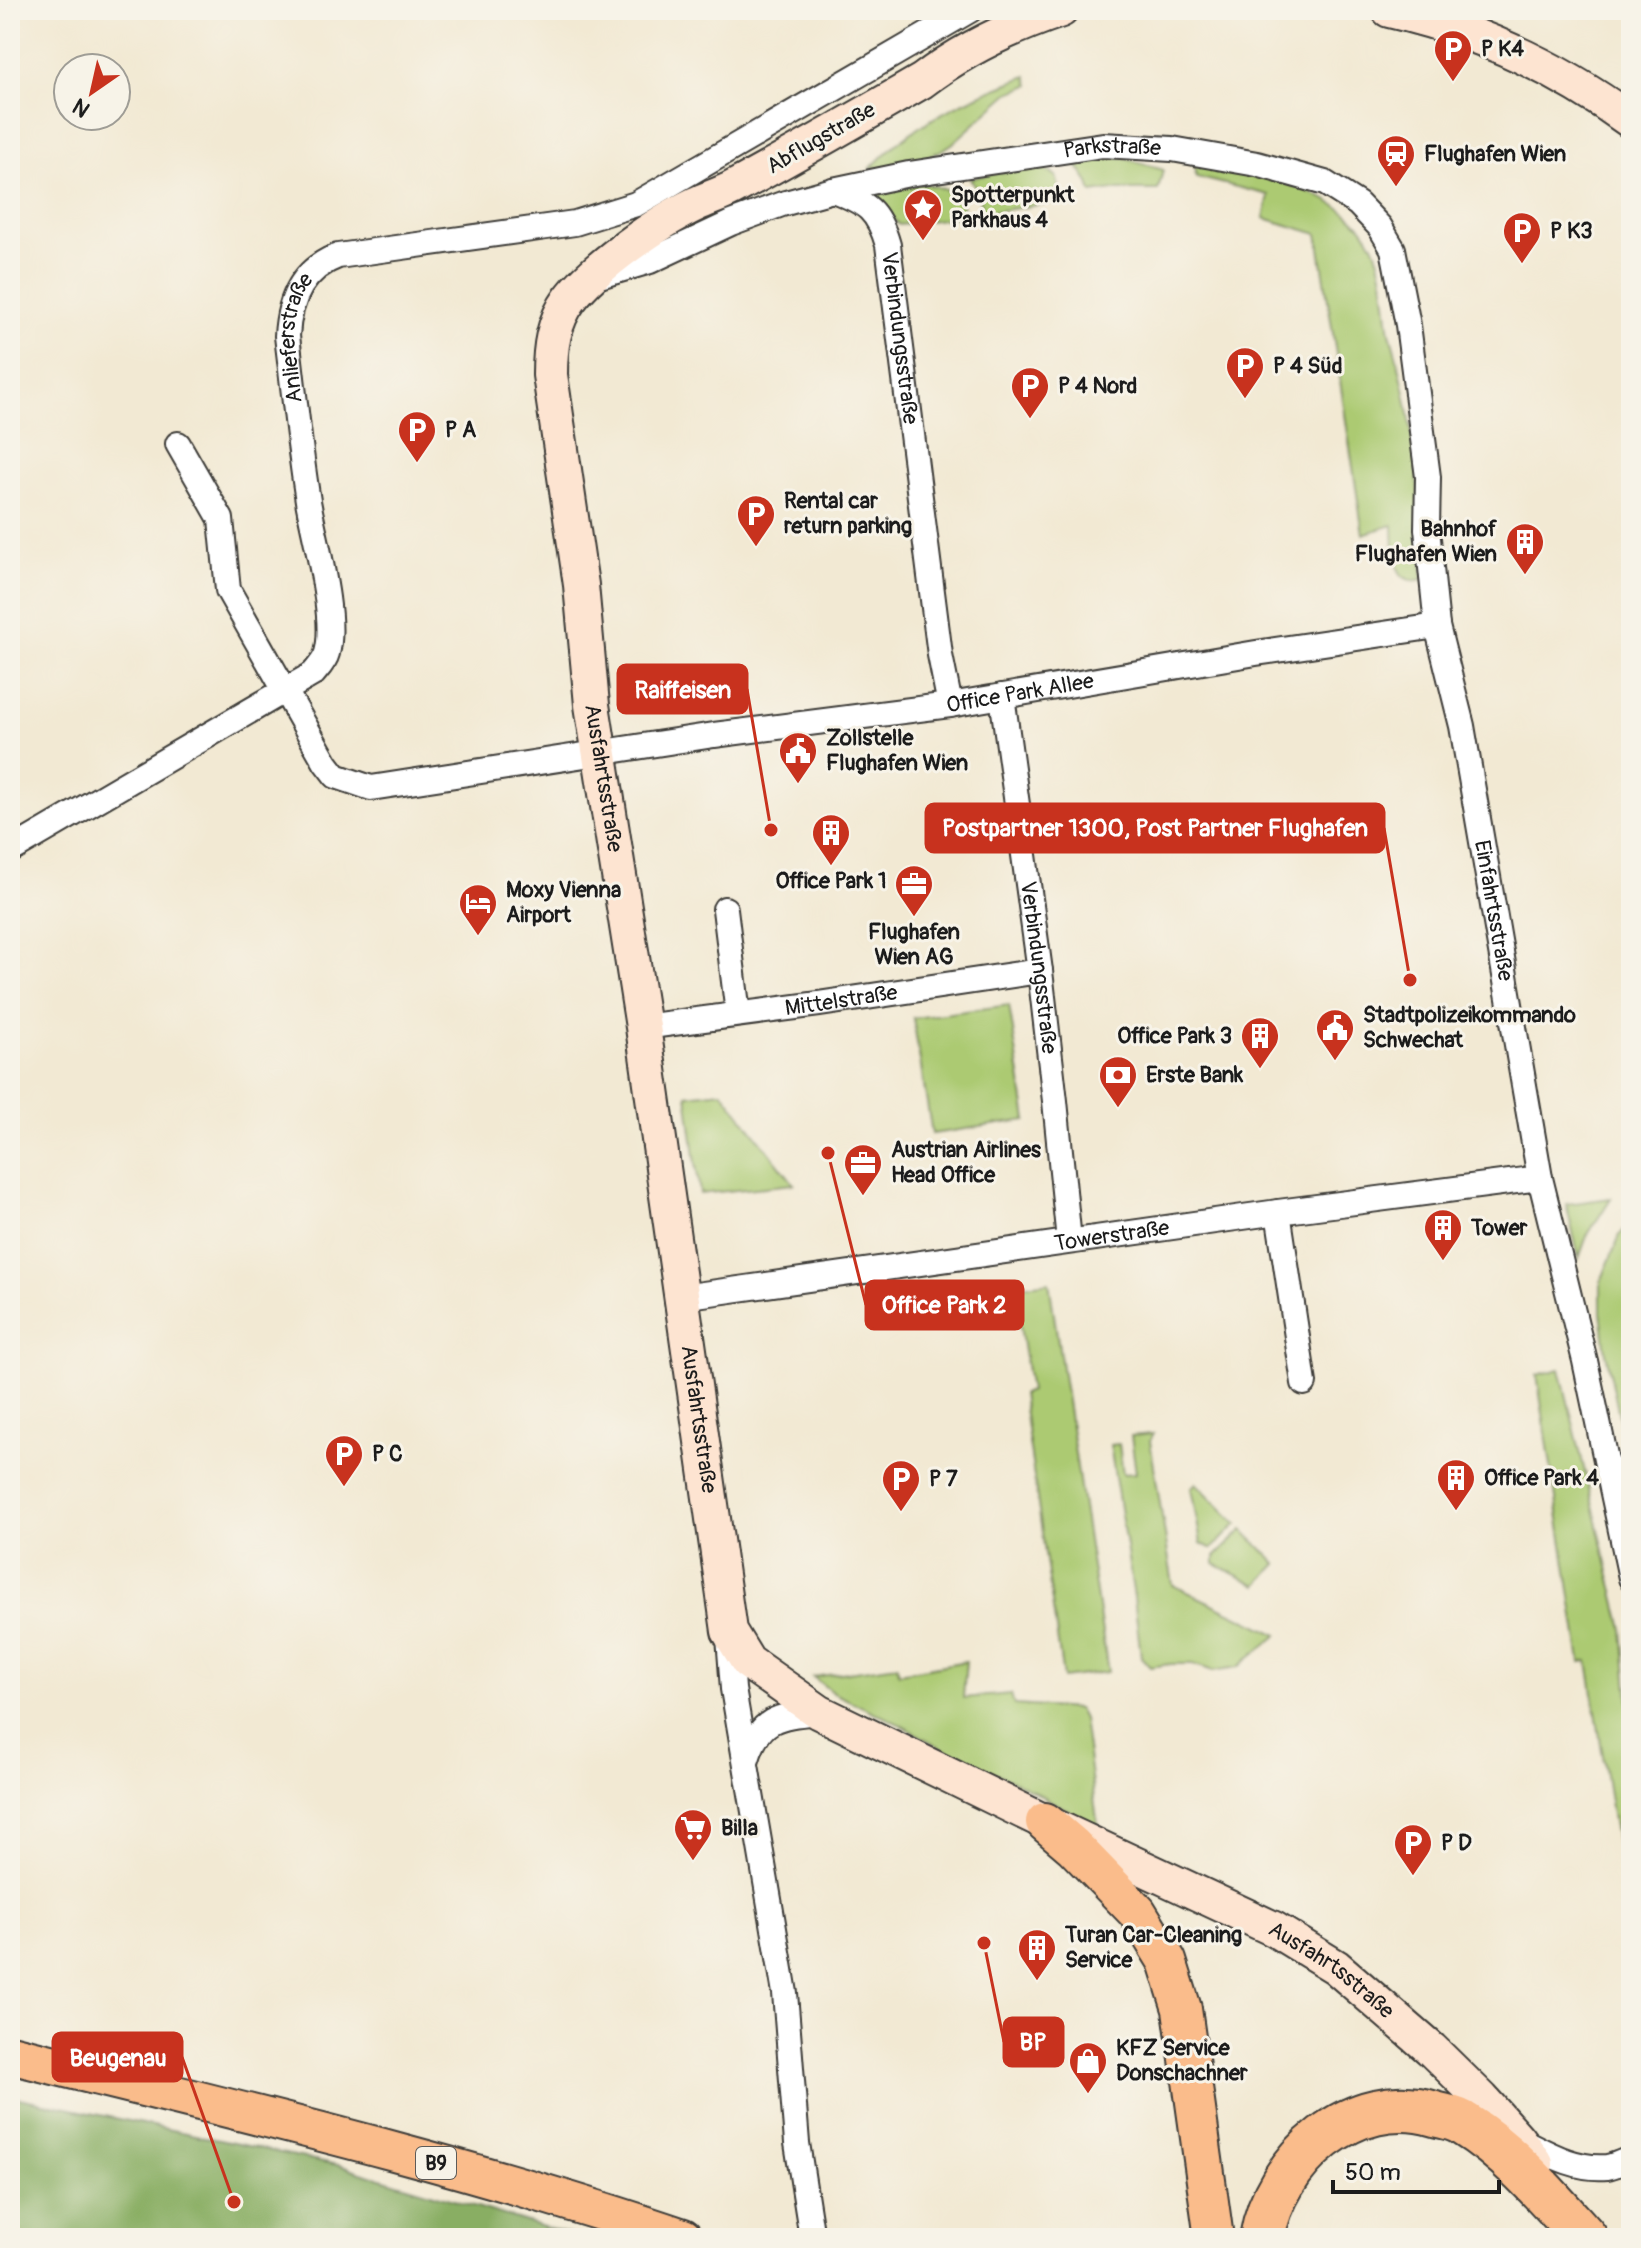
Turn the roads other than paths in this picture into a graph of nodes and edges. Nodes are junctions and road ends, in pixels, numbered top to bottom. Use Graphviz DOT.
graph roads {
  1 [pos="970,10"];
  2 [pos="1061,10"];
  3 [pos="1389,10"];
  4 [pos="1631,121"];
  5 [pos="833,190"];
  6 [pos="589,279"];
  7 [pos="178,444"];
  8 [pos="1428,477"];
  9 [pos="1437,626"];
  10 [pos="285,691"];
  11 [pos="1002,696"];
  12 [pos="950,705"];
  13 [pos="600,752"];
  14 [pos="10,851"];
  15 [pos="725,909"];
  16 [pos="1040,971"];
  17 [pos="738,1014"];
  18 [pos="643,1027"];
  19 [pos="1540,1178"];
  20 [pos="1278,1212"];
  21 [pos="1069,1241"];
  22 [pos="682,1297"];
  23 [pos="1304,1383"];
  24 [pos="1631,1578"];
  25 [pos="729,1631"];
  26 [pos="819,1712"];
  27 [pos="746,1762"];
  28 [pos="1045,1822"];
  29 [pos="10,2054"];
  30 [pos="1517,2138"];
  31 [pos="1631,2159"];
  32 [pos="683,2238"];
  33 [pos="812,2238"];
  34 [pos="1214,2238"];
  35 [pos="1262,2238"];
  36 [pos="1585,2238"];
  1 -- 10 [label="street, Anlieferstraße"];
  2 -- 6 [label="street, Abflugstraße"];
  3 -- 4 [label="street"];
  5 -- 6 [label="street, Parkstraße"];
  5 -- 8 [label="street, Parkstraße"];
  5 -- 12 [label="street, Verbindungsstraße"];
  6 -- 13 [label="street, Ausfahrtsstraße"];
  7 -- 10 [label="street, Office Park Allee"];
  8 -- 9 [label="street, Einfahrtsstraße"];
  9 -- 11 [label="street, Office Park Allee"];
  9 -- 19 [label="street, Einfahrtsstraße"];
  10 -- 13 [label="street, Office Park Allee"];
  10 -- 14 [label="street, Anlieferstraße"];
  11 -- 12 [label="street, Office Park Allee"];
  11 -- 16 [label="street, Verbindungsstraße"];
  12 -- 13 [label="street, Office Park Allee"];
  13 -- 18 [label="street, Ausfahrtsstraße"];
  15 -- 17 [label="street"];
  16 -- 17 [label="street, Mittelstraße"];
  16 -- 21 [label="street, Verbindungsstraße"];
  17 -- 18 [label="street, Mittelstraße"];
  18 -- 22 [label="street, Ausfahrtsstraße"];
  19 -- 20 [label="street, Towerstraße"];
  19 -- 24 [label="street, Einfahrtsstraße"];
  20 -- 21 [label="street, Towerstraße"];
  20 -- 23 [label="street"];
  21 -- 22 [label="street, Towerstraße"];
  22 -- 25 [label="street, Ausfahrtsstraße"];
  25 -- 26 [label="street, Ausfahrtsstraße"];
  25 -- 27 [label="street"];
  26 -- 27 [label="street"];
  26 -- 28 [label="street, Ausfahrtsstraße"];
  27 -- 33 [label="street"];
  28 -- 30 [label="street, Ausfahrtsstraße"];
  28 -- 34 [label="main road"];
  29 -- 32 [label="main road, B9"];
  30 -- 31 [label="street"];
  30 -- 36 [label="street, Ausfahrtsstraße"];
  35 -- 36 [label="highway"];
}
